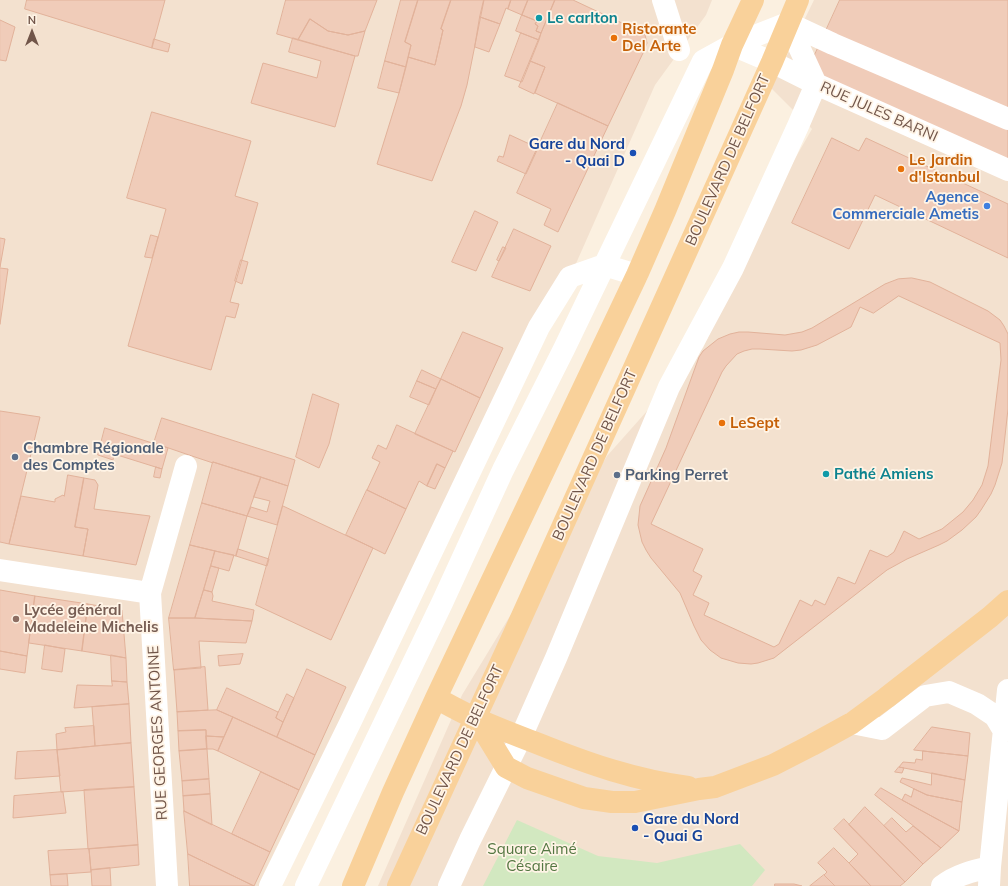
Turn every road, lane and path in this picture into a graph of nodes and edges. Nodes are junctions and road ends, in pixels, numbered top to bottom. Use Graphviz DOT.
graph roads {
  1 [pos="663,0"];
  2 [pos="753,0"];
  3 [pos="798,0"];
  4 [pos="788,23"];
  5 [pos="732,45"];
  6 [pos="679,50"];
  7 [pos="772,62"];
  8 [pos="816,84"];
  9 [pos="1008,119"];
  10 [pos="1008,170"];
  11 [pos="604,264"];
  12 [pos="637,275"];
  13 [pos="186,466"];
  14 [pos="0,570"];
  15 [pos="150,593"];
  16 [pos="1008,601"];
  17 [pos="1008,690"];
  18 [pos="436,698"];
  19 [pos="476,718"];
  20 [pos="852,723"];
  21 [pos="1004,731"];
  22 [pos="521,737"];
  23 [pos="506,766"];
  24 [pos="700,789"];
  25 [pos="990,876"];
  26 [pos="167,886"];
  27 [pos="270,886"];
  28 [pos="306,886"];
  29 [pos="353,886"];
  30 [pos="398,886"];
  31 [pos="449,886"];
  32 [pos="942,886"];
  1 -- 6 [label="street"];
  2 -- 5 [label="main road"];
  3 -- 4 [label="main road, BOULEVARD DE BELFORT"];
  4 -- 5 [label="street"];
  4 -- 7 [label="main road, BOULEVARD DE BELFORT"];
  4 -- 8 [label="street"];
  4 -- 9 [label="street"];
  5 -- 7 [label="street, RUE JULES BARNI"];
  5 -- 11 [label="street"];
  5 -- 12 [label="main road"];
  7 -- 8 [label="street, RUE JULES BARNI"];
  7 -- 19 [label="main road, BOULEVARD DE BELFORT"];
  8 -- 10 [label="street, RUE JULES BARNI"];
  8 -- 22 [label="street"];
  11 -- 12 [label="street"];
  11 -- 27 [label="street"];
  11 -- 28 [label="street"];
  12 -- 18 [label="main road"];
  13 -- 15 [label="street, RUE GEORGES ANTOINE"];
  14 -- 15 [label="street"];
  15 -- 26 [label="street, RUE GEORGES ANTOINE"];
  16 -- 20 [label="main road"];
  17 -- 21 [label="street"];
  18 -- 19 [label="main road"];
  18 -- 29 [label="main road"];
  19 -- 22 [label="main road"];
  19 -- 23 [label="main road"];
  19 -- 30 [label="main road, BOULEVARD DE BELFORT"];
  20 -- 21 [label="street"];
  20 -- 24 [label="main road"];
  21 -- 25 [label="street"];
  22 -- 23 [label="street"];
  22 -- 24 [label="main road"];
  23 -- 24 [label="main road"];
  23 -- 31 [label="street"];
  25 -- 32 [label="street"];
}
